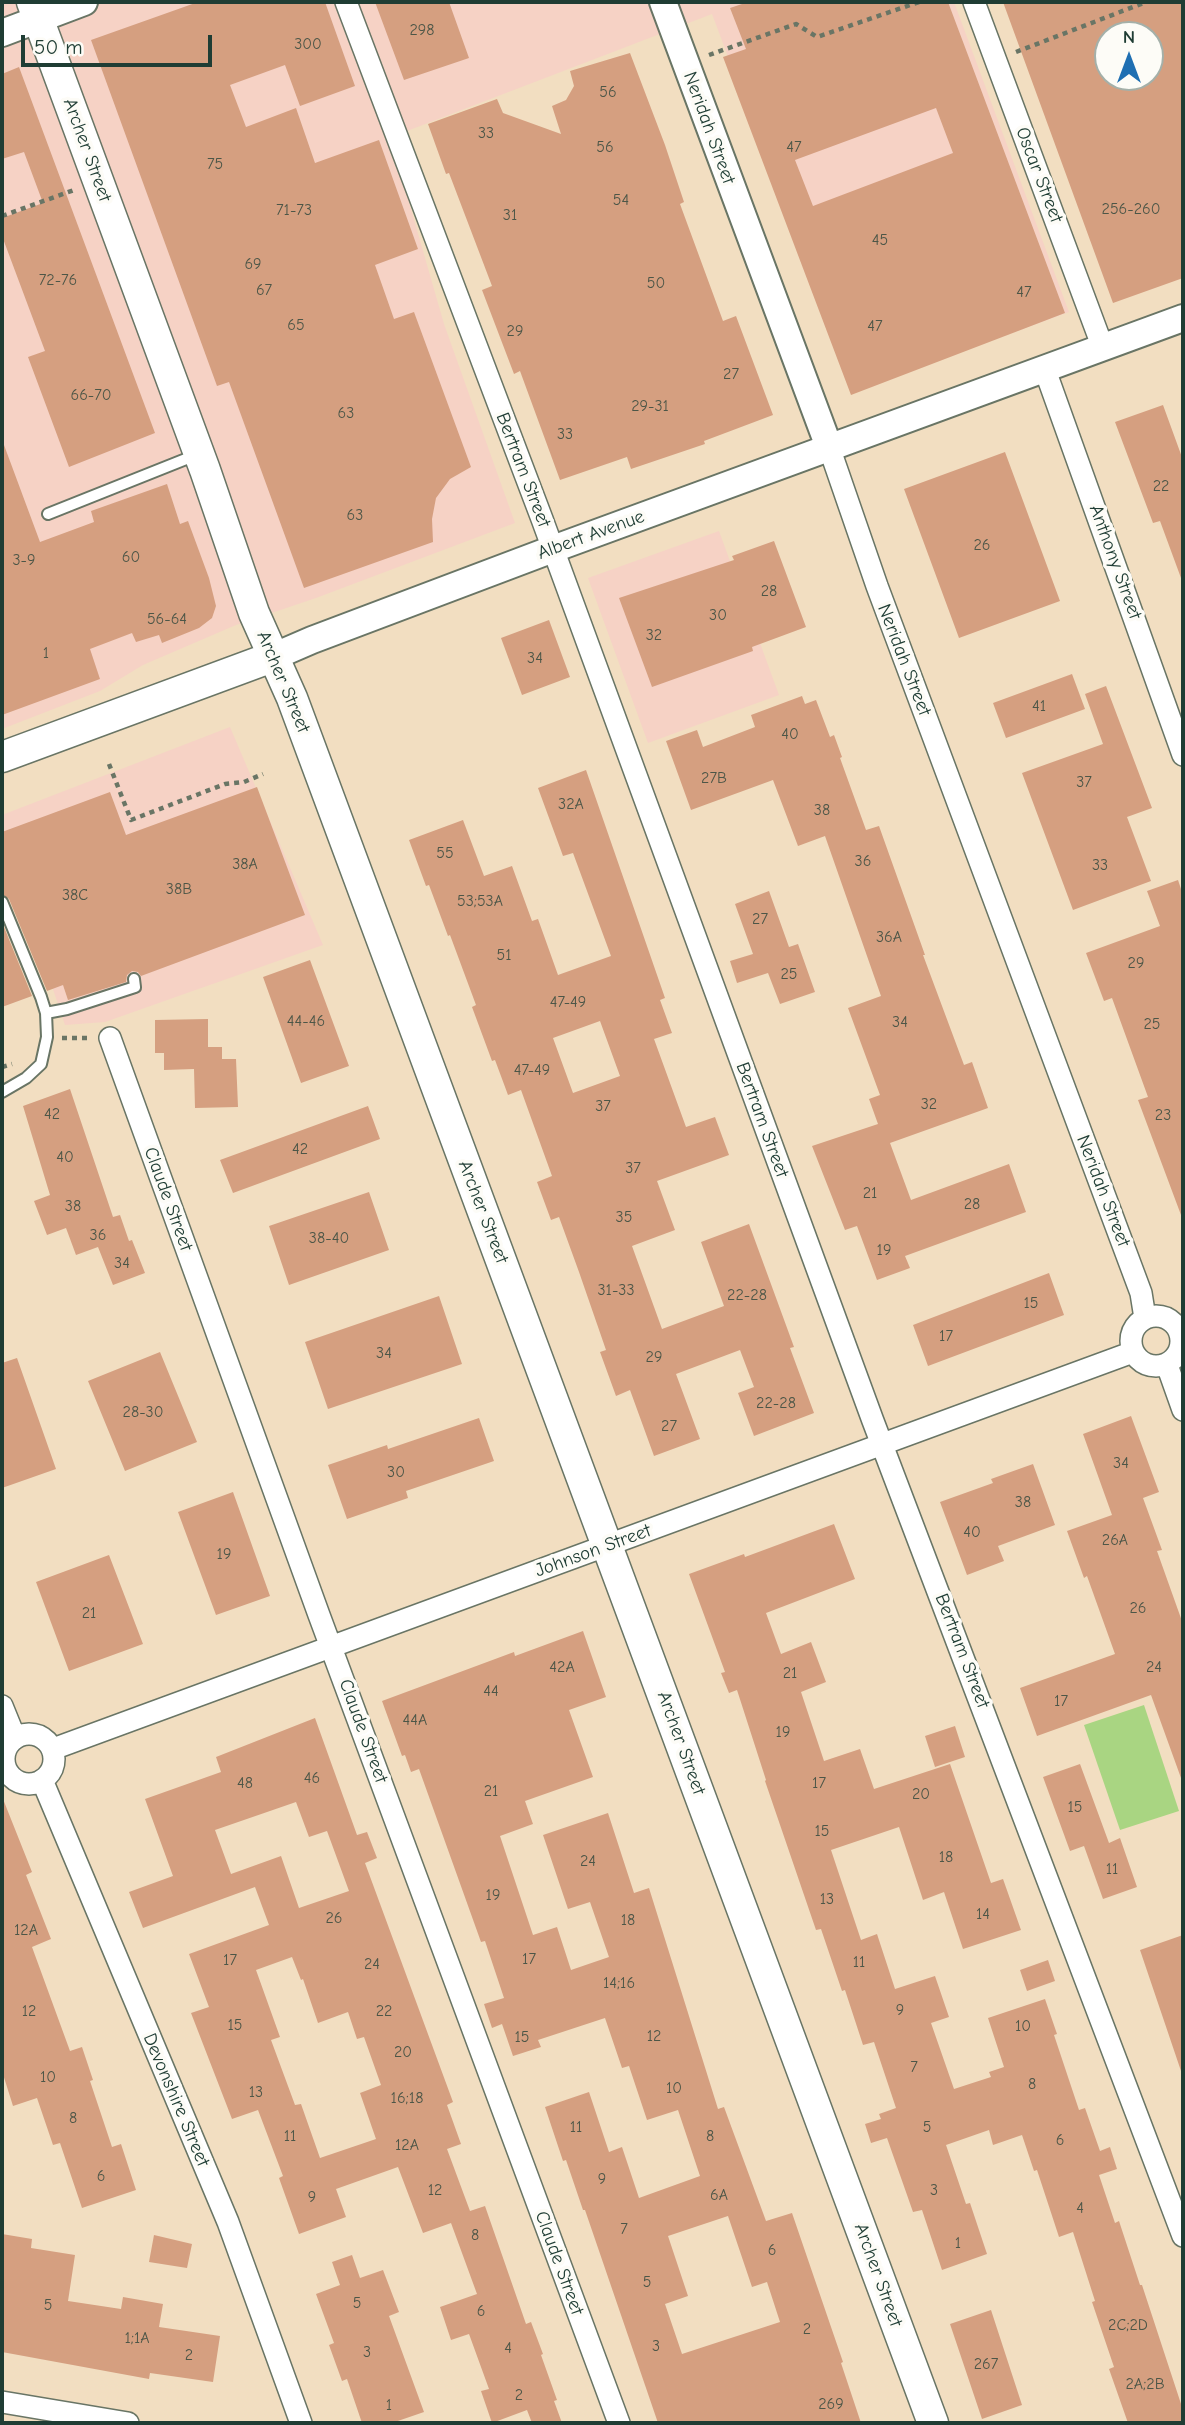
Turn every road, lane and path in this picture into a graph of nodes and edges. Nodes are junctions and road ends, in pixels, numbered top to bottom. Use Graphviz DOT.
graph roads {
  1 [pos="84,2"];
  2 [pos="346,2"];
  3 [pos="663,2"];
  4 [pos="919,2"];
  5 [pos="974,2"];
  6 [pos="1146,2"];
  7 [pos="35,10"];
  8 [pos="2,33"];
  9 [pos="1013,53"];
  10 [pos="685,62"];
  11 [pos="98,181"];
  12 [pos="2,216"];
  13 [pos="1183,318"];
  14 [pos="1103,348"];
  15 [pos="1045,370"];
  16 [pos="829,447"];
  17 [pos="199,454"];
  18 [pos="48,514"];
  19 [pos="553,549"];
  20 [pos="275,656"];
  21 [pos="1183,755"];
  22 [pos="2,757"];
  23 [pos="109,764"];
  24 [pos="263,774"];
  25 [pos="2,902"];
  26 [pos="134,979"];
  27 [pos="46,1013"];
  28 [pos="47,1037"];
  29 [pos="110,1038"];
  30 [pos="2,1092"];
  31 [pos="1145,1318"];
  32 [pos="1182,1332"];
  33 [pos="1133,1352"];
  34 [pos="1167,1365"];
  35 [pos="1183,1410"];
  36 [pos="883,1444"];
  37 [pos="607,1545"];
  38 [pos="331,1648"];
  39 [pos="2,1706"];
  40 [pos="15,1738"];
  41 [pos="53,1749"];
  42 [pos="4,1770"];
  43 [pos="42,1780"];
  44 [pos="1183,2236"];
  45 [pos="2,2402"];
  46 [pos="128,2423"];
  47 [pos="301,2423"];
  48 [pos="618,2423"];
  49 [pos="933,2423"];
  1 -- 7 [label="street"];
  2 -- 19 [label="street, Bertram Street"];
  3 -- 10 [label="street, Neridah Street"];
  4 -- 10 [label="path"];
  5 -- 14 [label="street, Oscar Street"];
  6 -- 9 [label="path"];
  7 -- 8 [label="street"];
  7 -- 11 [label="main road, Archer Street"];
  10 -- 16 [label="street, Neridah Street"];
  11 -- 12 [label="path"];
  11 -- 17 [label="main road, Archer Street"];
  13 -- 14 [label="street, Albert Avenue"];
  14 -- 15 [label="street, Albert Avenue"];
  15 -- 16 [label="street, Albert Avenue"];
  15 -- 21 [label="street, Anthony Street"];
  16 -- 19 [label="street, Albert Avenue"];
  16 -- 31 [label="street, Neridah Street"];
  17 -- 18 [label="lane"];
  17 -- 20 [label="main road, Archer Street"];
  19 -- 20 [label="street, Albert Avenue"];
  19 -- 36 [label="street, Bertram Street"];
  20 -- 22 [label="main road, Albert Avenue"];
  20 -- 37 [label="main road, Archer Street"];
  23 -- 24 [label="path"];
  25 -- 27 [label="lane"];
  26 -- 27 [label="lane"];
  27 -- 28 [label="lane"];
  28 -- 29 [label="path"];
  28 -- 30 [label="lane"];
  29 -- 38 [label="street, Claude Street"];
  31 -- 32 [label="street"];
  31 -- 33 [label="street"];
  32 -- 34 [label="street"];
  33 -- 34 [label="street"];
  33 -- 36 [label="street, Johnson Street"];
  34 -- 35 [label="street"];
  36 -- 37 [label="street, Johnson Street"];
  36 -- 44 [label="street, Bertram Street"];
  37 -- 38 [label="street, Johnson Street"];
  37 -- 49 [label="main road, Archer Street"];
  38 -- 41 [label="street, Johnson Street"];
  38 -- 48 [label="street, Claude Street"];
  39 -- 40 [label="street"];
  40 -- 41 [label="street"];
  40 -- 42 [label="street"];
  41 -- 43 [label="street"];
  42 -- 43 [label="street"];
  43 -- 47 [label="street, Devonshire Street"];
  45 -- 46 [label="street"];
}
